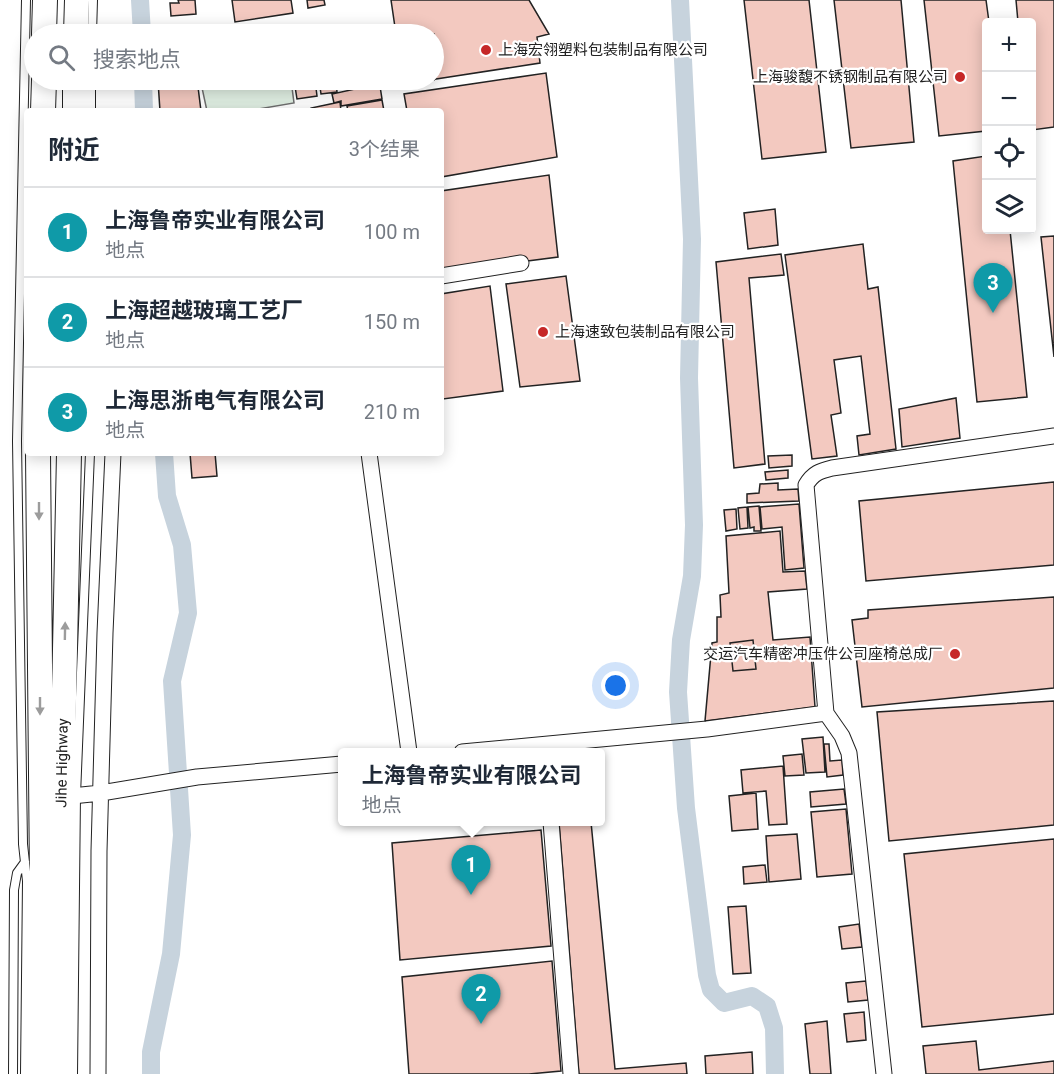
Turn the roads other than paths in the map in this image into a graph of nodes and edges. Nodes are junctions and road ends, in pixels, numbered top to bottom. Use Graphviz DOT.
graph roads {
  1 [pos="26,0"];
  2 [pos="45,0"];
  3 [pos="77,0"];
  4 [pos="93,0"];
  5 [pos="26,24"];
  6 [pos="45,24"];
  7 [pos="76,24"];
  8 [pos="92,24"];
  9 [pos="24,90"];
  10 [pos="44,90"];
  11 [pos="75,90"];
  12 [pos="91,90"];
  13 [pos="43,108"];
  14 [pos="75,108"];
  15 [pos="91,108"];
  16 [pos="521,262"];
  17 [pos="444,275"];
  18 [pos="1054,436"];
  19 [pos="38,456"];
  20 [pos="69,456"];
  21 [pos="90,456"];
  22 [pos="113,456"];
  23 [pos="369,456"];
  24 [pos="826,713"];
  25 [pos="409,748"];
  26 [pos="514,748"];
  27 [pos="338,764"];
  28 [pos="101,792"];
  29 [pos="69,796"];
  30 [pos="551,826"];
  31 [pos="25,862"];
  32 [pos="51,880"];
  33 [pos="13,1074"];
  34 [pos="25,1074"];
  35 [pos="40,1074"];
  36 [pos="60,1074"];
  37 [pos="73,1074"];
  38 [pos="98,1074"];
  39 [pos="571,1074"];
  40 [pos="884,1074"];
  1 -- 5 [label="lane"];
  2 -- 6 [label="main road"];
  3 -- 7 [label="main road"];
  4 -- 8 [label="lane"];
  9 -- 31 [label="lane"];
  10 -- 13 [label="main road"];
  11 -- 14 [label="main road"];
  12 -- 15 [label="lane"];
  16 -- 17 [label="street"];
  18 -- 24 [label="street"];
  19 -- 32 [label="main road, Jihe Highway, one-way"];
  29 -- 20 [label="main road, Jihe Highway, one-way"];
  21 -- 29 [label="lane"];
  22 -- 28 [label="street"];
  23 -- 25 [label="street"];
  24 -- 26 [label="street"];
  24 -- 40 [label="street"];
  27 -- 28 [label="street"];
  28 -- 29 [label="street"];
  28 -- 38 [label="street"];
  29 -- 32 [label="main road, Jihe Highway"];
  30 -- 39 [label="street"];
  31 -- 32 [label="lane"];
  31 -- 33 [label="lane"];
  32 -- 34 [label="lane"];
  32 -- 35 [label="main road, Jihe Highway"];
  32 -- 36 [label="main road, Jihe Highway"];
  32 -- 37 [label="lane"];
}
